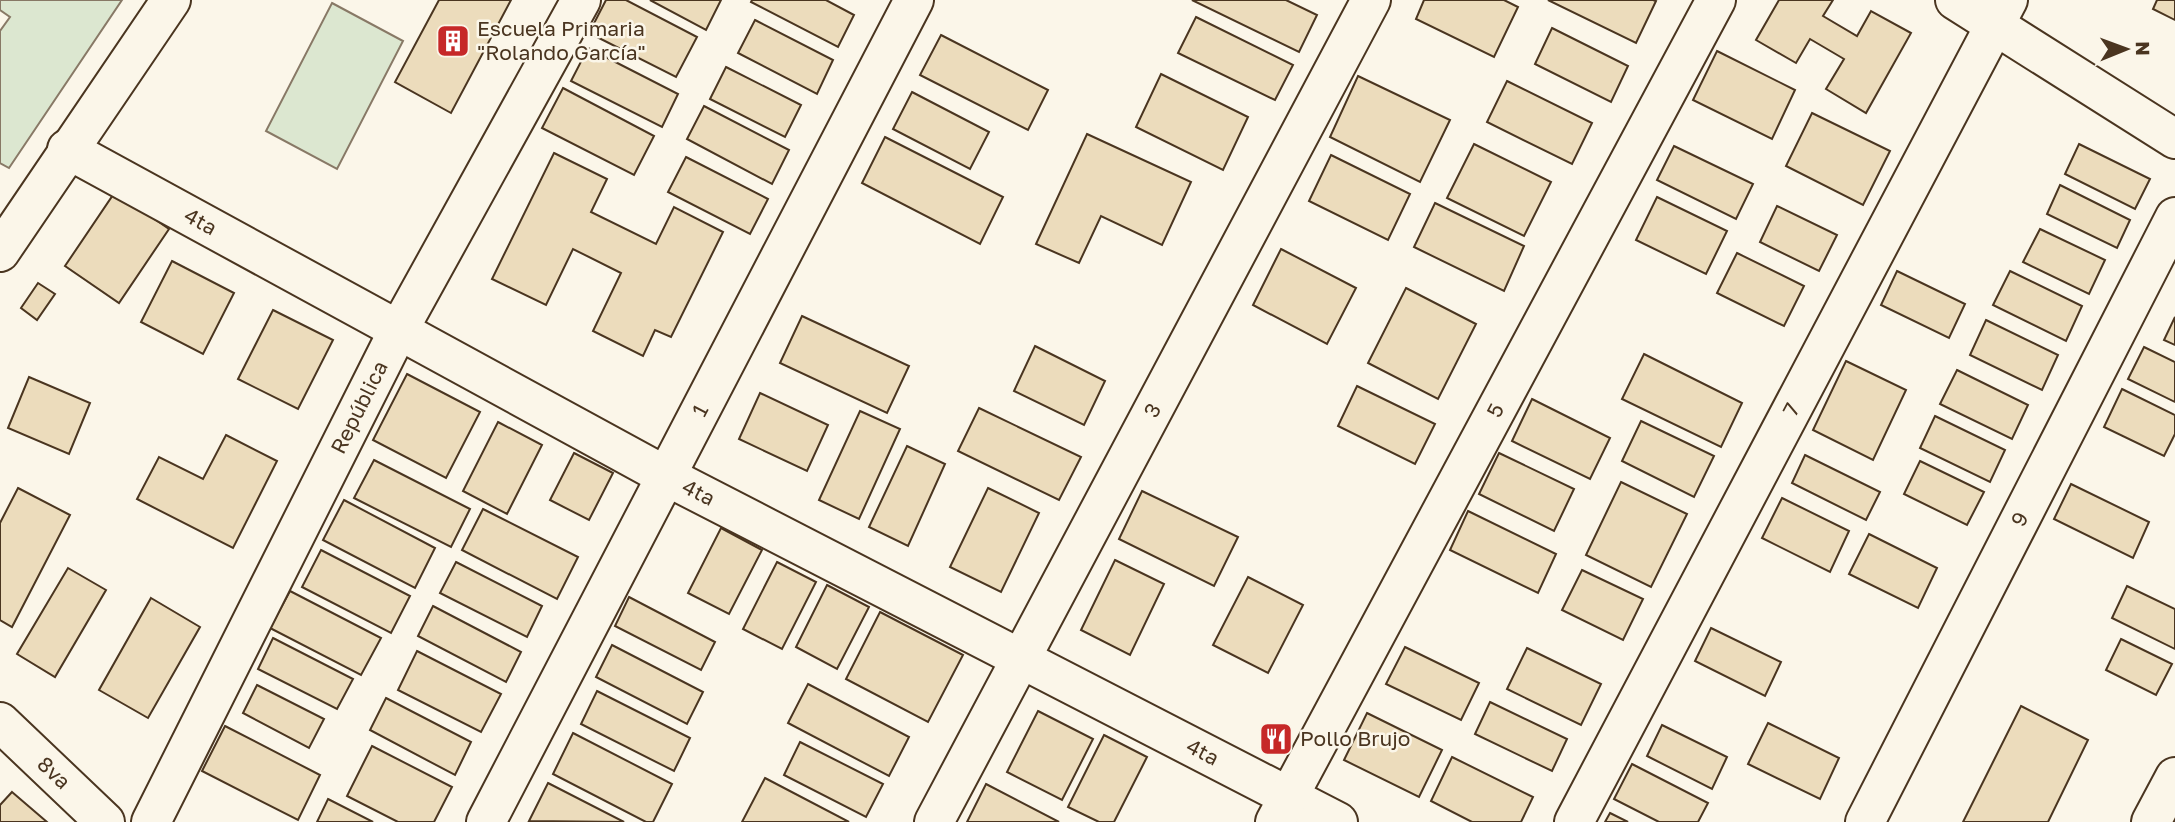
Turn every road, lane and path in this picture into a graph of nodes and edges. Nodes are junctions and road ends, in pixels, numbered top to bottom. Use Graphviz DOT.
graph roads {
  1 [pos="171,0"];
  2 [pos="581,0"];
  3 [pos="914,0"];
  4 [pos="1371,0"];
  5 [pos="1716,0"];
  6 [pos="1955,0"];
  7 [pos="2002,12"];
  8 [pos="2175,139"];
  9 [pos="67,149"];
  10 [pos="2175,217"];
  11 [pos="3,242"];
  12 [pos="398,331"];
  13 [pos="664,475"];
  14 [pos="1019,658"];
  15 [pos="0,722"];
  16 [pos="2175,777"];
  17 [pos="1282,809"];
  18 [pos="105,822"];
  19 [pos="151,822"];
  20 [pos="486,822"];
  21 [pos="934,822"];
  22 [pos="1338,822"];
  23 [pos="1574,822"];
  24 [pos="1865,822"];
  25 [pos="2151,822"];
  1 -- 9 [label="street"];
  2 -- 12 [label="street, República"];
  3 -- 13 [label="street, 1"];
  4 -- 14 [label="street, 3"];
  5 -- 17 [label="street, 5"];
  6 -- 7 [label="street"];
  7 -- 8 [label="street"];
  7 -- 23 [label="street, 7"];
  9 -- 11 [label="street"];
  9 -- 12 [label="street, 4ta"];
  10 -- 24 [label="street, 9"];
  12 -- 13 [label="street, 4ta"];
  12 -- 19 [label="street, República"];
  13 -- 14 [label="street, 4ta"];
  13 -- 20 [label="street, 1"];
  14 -- 17 [label="street, 4ta"];
  14 -- 21 [label="street, 3"];
  15 -- 18 [label="street, 8va"];
  16 -- 25 [label="street"];
  17 -- 22 [label="street, 4ta"];
}
